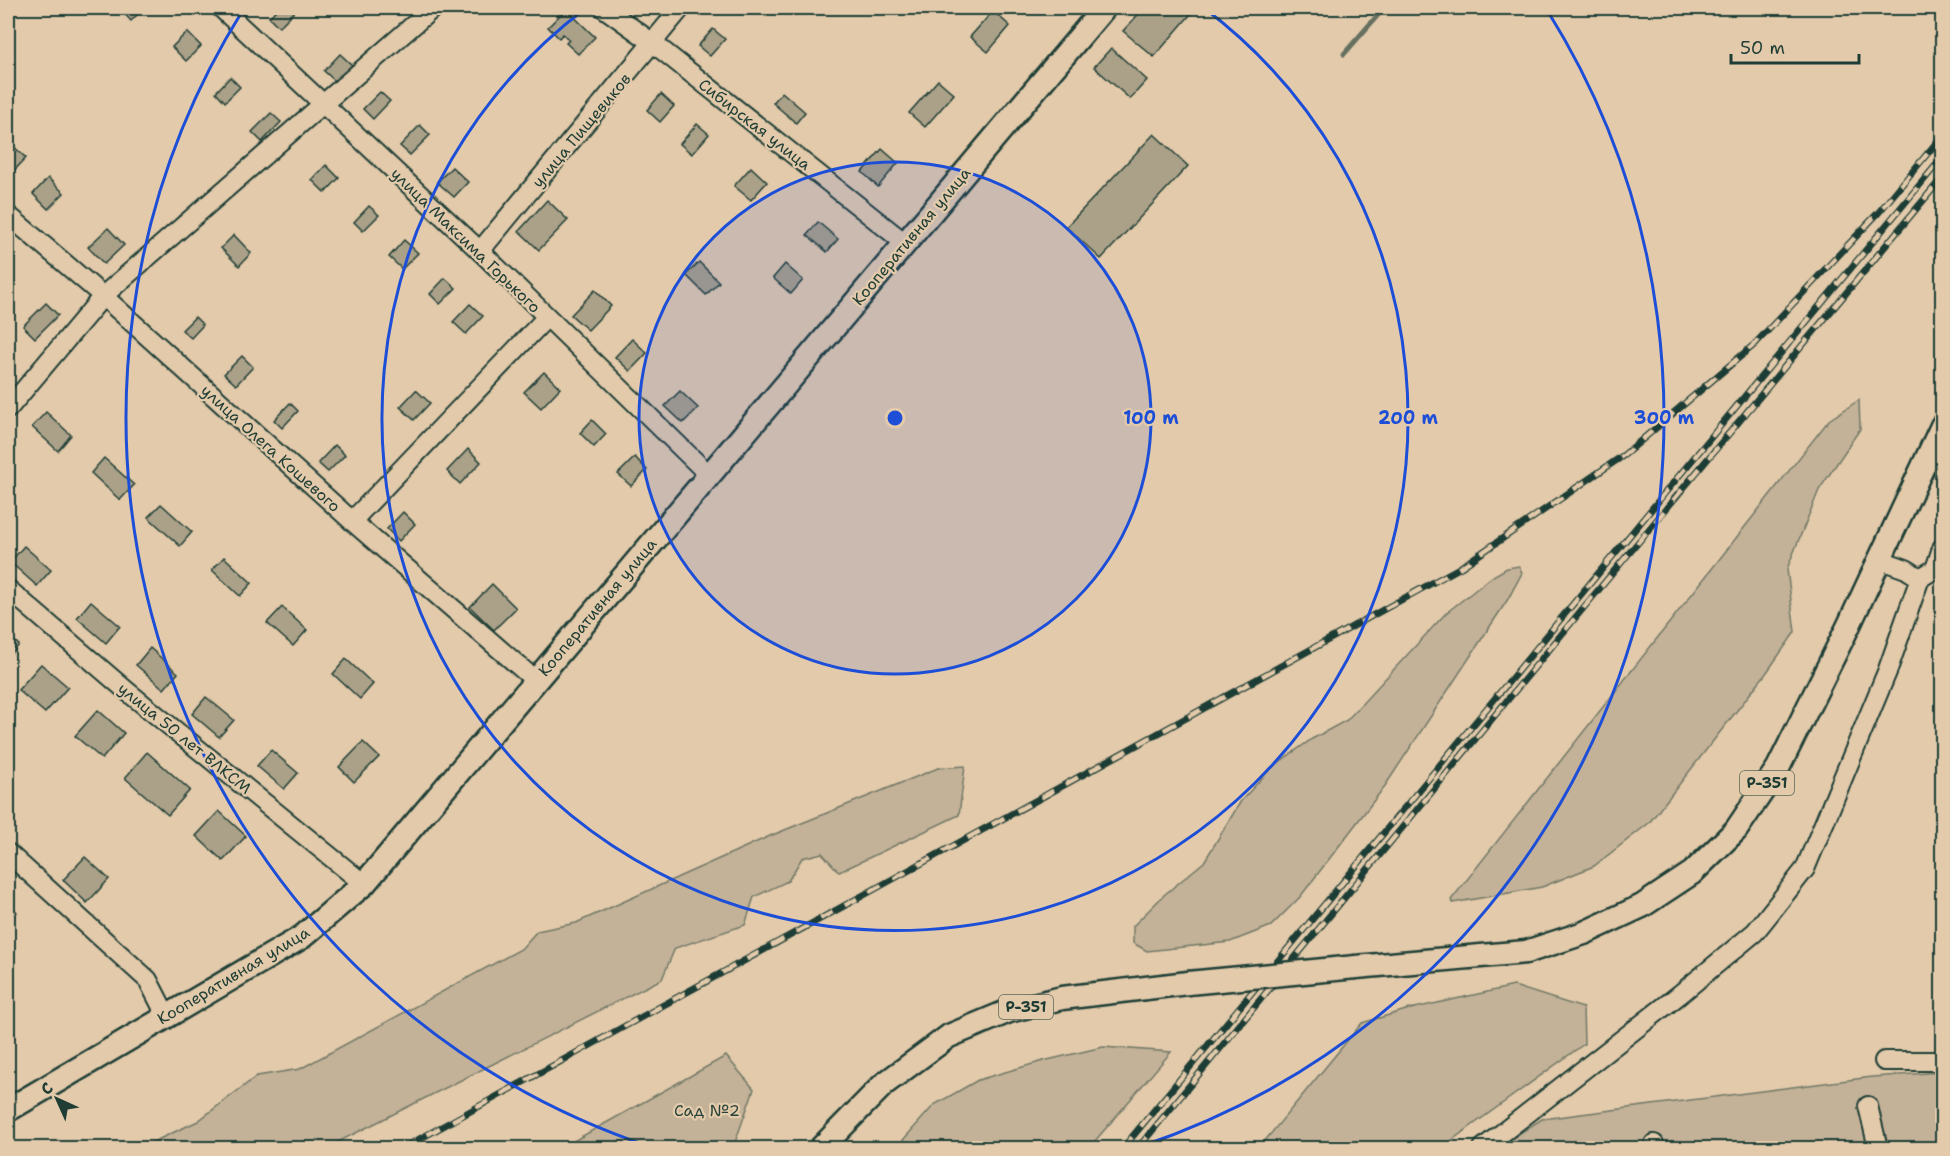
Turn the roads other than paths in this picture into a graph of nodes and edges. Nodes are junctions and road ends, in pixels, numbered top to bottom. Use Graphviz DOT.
graph roads {
  1 [pos="221,8"];
  2 [pos="433,8"];
  3 [pos="604,8"];
  4 [pos="681,8"];
  5 [pos="1104,8"];
  6 [pos="653,43"];
  7 [pos="322,104"];
  8 [pos="8,216"];
  9 [pos="905,243"];
  10 [pos="480,251"];
  11 [pos="103,296"];
  12 [pos="546,318"];
  13 [pos="8,409"];
  14 [pos="1942,426"];
  15 [pos="709,475"];
  16 [pos="352,521"];
  17 [pos="1942,548"];
  18 [pos="1878,559"];
  19 [pos="1920,578"];
  20 [pos="8,589"];
  21 [pos="536,680"];
  22 [pos="8,853"];
  23 [pos="364,884"];
  24 [pos="166,1015"];
  25 [pos="1884,1061"];
  26 [pos="1942,1061"];
  27 [pos="1869,1106"];
  28 [pos="8,1110"];
  29 [pos="820,1149"];
  30 [pos="1482,1149"];
  31 [pos="1878,1149"];
  1 -- 7 [label="street, улица Максима Горького"];
  2 -- 7 [label="street"];
  3 -- 6 [label="street, Сибирская улица"];
  4 -- 6 [label="street, улица Пищевиков"];
  5 -- 9 [label="main road, Кооперативная улица"];
  6 -- 9 [label="street, Сибирская улица"];
  6 -- 10 [label="street, улица Пищевиков"];
  7 -- 10 [label="street, улица Максима Горького"];
  7 -- 11 [label="street"];
  8 -- 11 [label="street, улица Олега Кошевого"];
  9 -- 15 [label="main road, Кооперативная улица"];
  10 -- 12 [label="street, улица Максима Горького"];
  11 -- 13 [label="street"];
  11 -- 16 [label="street, улица Олега Кошевого"];
  12 -- 15 [label="street, улица Максима Горького"];
  12 -- 16 [label="street"];
  14 -- 18 [label="main road"];
  15 -- 21 [label="main road, Кооперативная улица"];
  16 -- 21 [label="street, улица Олега Кошевого"];
  17 -- 19 [label="street"];
  18 -- 19 [label="street"];
  18 -- 29 [label="main road, Р-351, bridge"];
  19 -- 30 [label="street"];
  20 -- 23 [label="street, улица 50 лет ВЛКСМ"];
  21 -- 23 [label="main road, Кооперативная улица"];
  22 -- 24 [label="street"];
  23 -- 24 [label="main road, Кооперативная улица"];
  24 -- 28 [label="main road, Кооперативная улица"];
  25 -- 26 [label="street"];
  27 -- 31 [label="street"];
}
